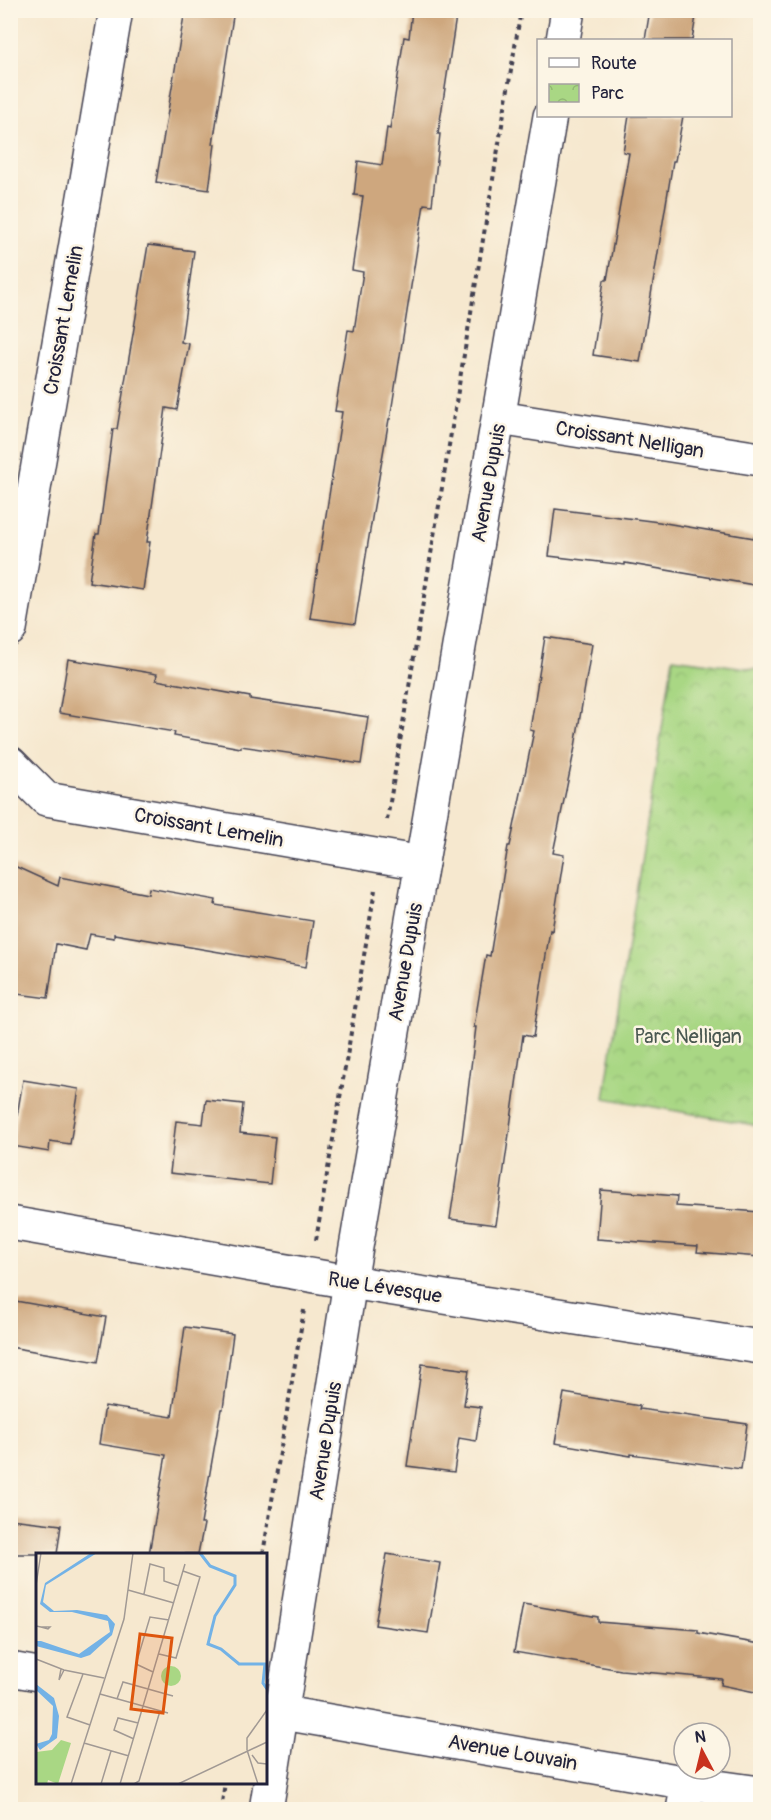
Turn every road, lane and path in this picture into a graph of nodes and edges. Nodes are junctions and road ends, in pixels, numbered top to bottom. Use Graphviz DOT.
graph roads {
  1 [pos="116,10"];
  2 [pos="521,10"];
  3 [pos="568,10"];
  4 [pos="563,39"];
  5 [pos="550,117"];
  6 [pos="499,418"];
  7 [pos="760,459"];
  8 [pos="10,629"];
  9 [pos="10,763"];
  10 [pos="386,822"];
  11 [pos="422,864"];
  12 [pos="375,888"];
  13 [pos="10,1223"];
  14 [pos="315,1243"];
  15 [pos="350,1282"];
  16 [pos="305,1305"];
  17 [pos="760,1347"];
  18 [pos="263,1553"];
  19 [pos="10,1669"];
  20 [pos="36,1674"];
  21 [pos="274,1711"];
  22 [pos="225,1784"];
  23 [pos="760,1793"];
  24 [pos="686,1796"];
  25 [pos="221,1809"];
  26 [pos="266,1809"];
  1 -- 8 [label="street, Croissant Lemelin"];
  2 -- 10 [label="path"];
  3 -- 4 [label="street"];
  5 -- 6 [label="street, Avenue Dupuis"];
  6 -- 7 [label="street, Croissant Nelligan"];
  6 -- 11 [label="street, Avenue Dupuis"];
  9 -- 11 [label="street, Croissant Lemelin"];
  11 -- 15 [label="street, Avenue Dupuis"];
  12 -- 14 [label="path"];
  13 -- 15 [label="street, Rue Lévesque"];
  15 -- 17 [label="street, Rue Lévesque"];
  15 -- 21 [label="street, Avenue Dupuis"];
  16 -- 18 [label="path"];
  19 -- 20 [label="street"];
  21 -- 24 [label="street, Avenue Louvain"];
  21 -- 26 [label="street, Avenue Dupuis"];
  22 -- 25 [label="path"];
  23 -- 24 [label="street, Avenue Louvain"];
}
